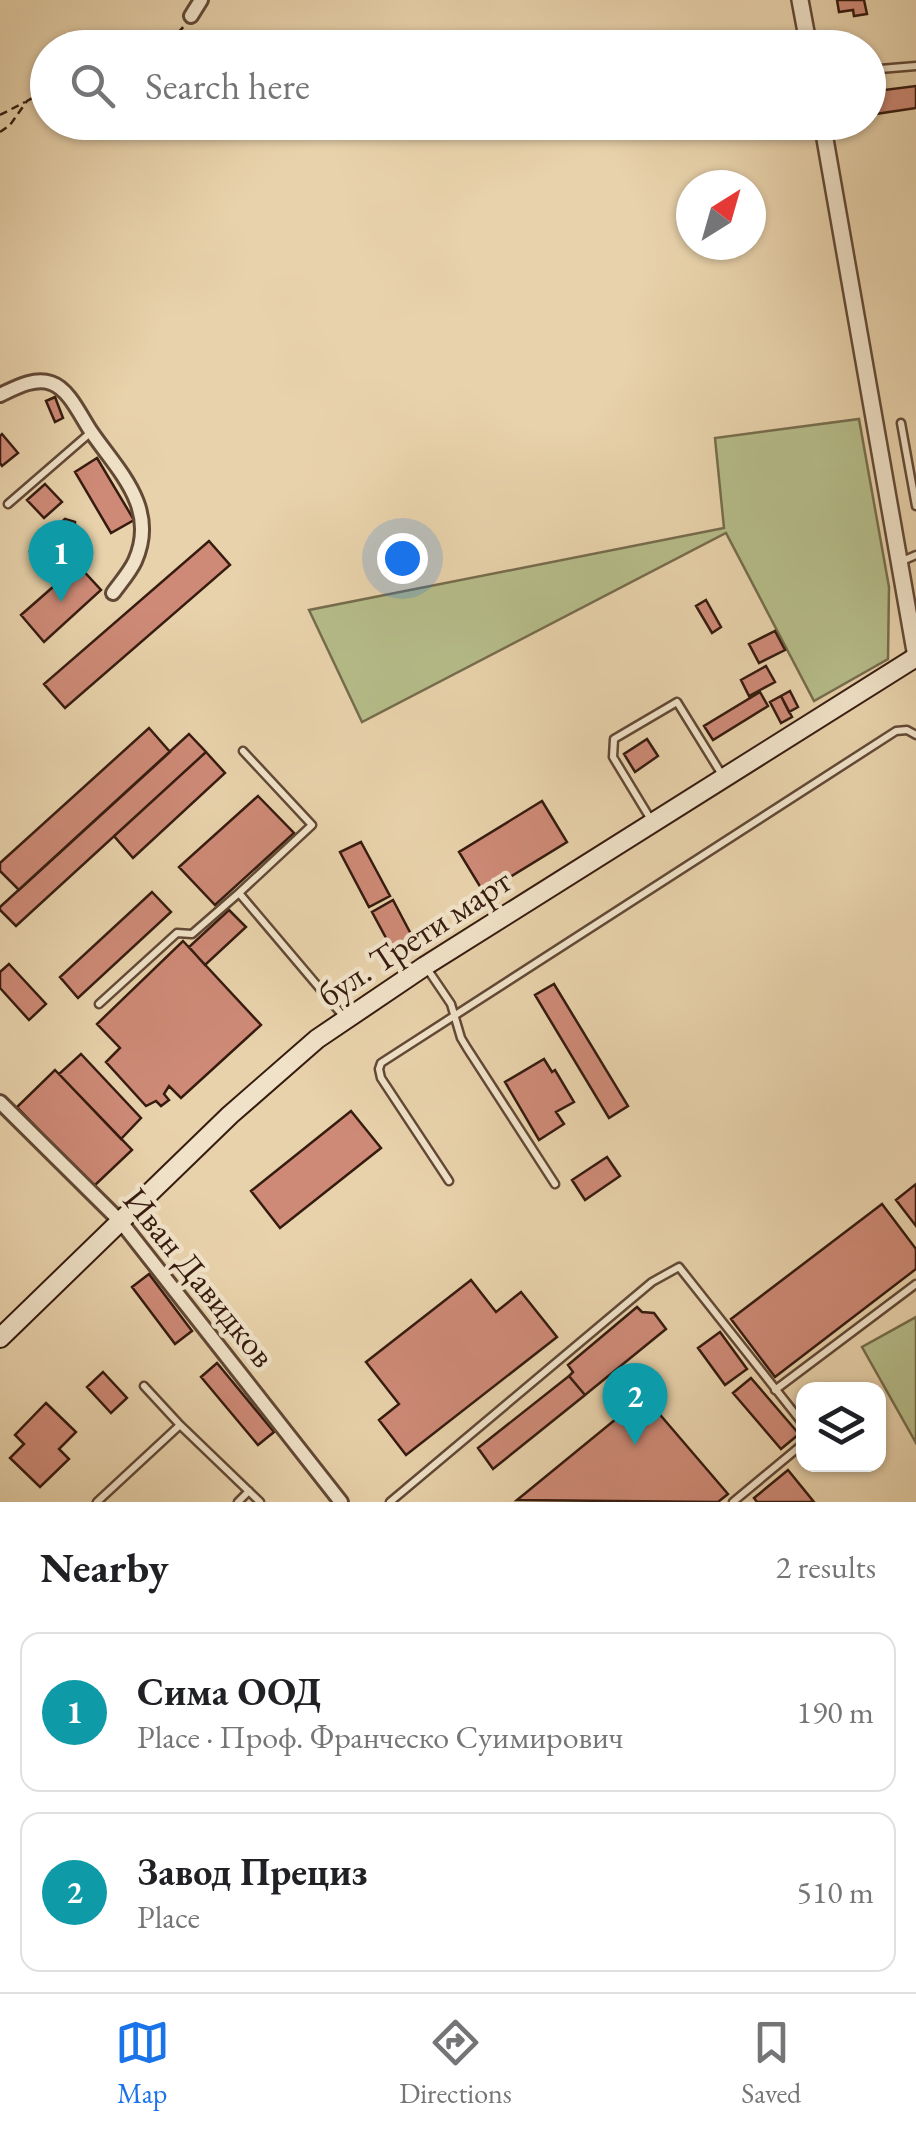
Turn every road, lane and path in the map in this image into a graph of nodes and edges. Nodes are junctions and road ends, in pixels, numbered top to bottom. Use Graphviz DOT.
graph roads {
  1 [pos="202,0"];
  2 [pos="800,0"];
  3 [pos="190,16"];
  4 [pos="181,30"];
  5 [pos="806,30"];
  6 [pos="916,66"];
  7 [pos="886,68"];
  8 [pos="30,100"];
  9 [pos="27,102"];
  10 [pos="0,115"];
  11 [pos="0,132"];
  12 [pos="825,140"];
  13 [pos="0,395"];
  14 [pos="901,422"];
  15 [pos="91,432"];
  16 [pos="8,504"];
  17 [pos="916,506"];
  18 [pos="916,555"];
  19 [pos="899,563"];
  20 [pos="113,593"];
  21 [pos="916,657"];
  22 [pos="916,736"];
  23 [pos="243,751"];
  24 [pos="725,779"];
  25 [pos="654,824"];
  26 [pos="239,892"];
  27 [pos="425,966"];
  28 [pos="100,1004"];
  29 [pos="456,1013"];
  30 [pos="344,1018"];
  31 [pos="0,1102"];
  32 [pos="449,1181"];
  33 [pos="556,1184"];
  34 [pos="121,1222"];
  35 [pos="916,1284"];
  36 [pos="5,1330"];
  37 [pos="144,1386"];
  38 [pos="775,1390"];
  39 [pos="796,1415"];
  40 [pos="180,1425"];
  41 [pos="796,1450"];
  42 [pos="249,1491"];
  43 [pos="97,1502"];
  44 [pos="238,1502"];
  45 [pos="260,1502"];
  46 [pos="341,1502"];
  47 [pos="390,1502"];
  48 [pos="733,1502"];
  1 -- 3 [label="street"];
  2 -- 5 [label="street"];
  3 -- 4 [label="path"];
  6 -- 7 [label="lane"];
  8 -- 9 [label="path"];
  9 -- 10 [label="path"];
  9 -- 11 [label="path"];
  12 -- 19 [label="street"];
  13 -- 15 [label="street"];
  14 -- 17 [label="lane"];
  15 -- 16 [label="lane"];
  15 -- 20 [label="street"];
  18 -- 19 [label="lane"];
  19 -- 21 [label="street"];
  21 -- 24 [label="main road, бул. Трети март"];
  22 -- 29 [label="lane"];
  23 -- 26 [label="lane"];
  24 -- 25 [label="main road, бул. Трети март"];
  24 -- 25 [label="lane"];
  25 -- 27 [label="main road, бул. Трети март"];
  26 -- 28 [label="lane"];
  26 -- 30 [label="lane"];
  27 -- 29 [label="lane"];
  27 -- 30 [label="main road, бул. Трети март"];
  29 -- 32 [label="lane"];
  29 -- 33 [label="lane"];
  30 -- 34 [label="main road, бул. Трети март"];
  31 -- 34 [label="street, Иван Давидков"];
  34 -- 36 [label="main road, бул. Трети март"];
  34 -- 46 [label="street, Иван Давидков"];
  35 -- 38 [label="lane"];
  37 -- 40 [label="lane"];
  38 -- 39 [label="lane"];
  38 -- 47 [label="lane"];
  40 -- 42 [label="lane"];
  40 -- 43 [label="lane"];
  41 -- 48 [label="lane"];
  42 -- 44 [label="lane"];
  42 -- 45 [label="lane"];
}
